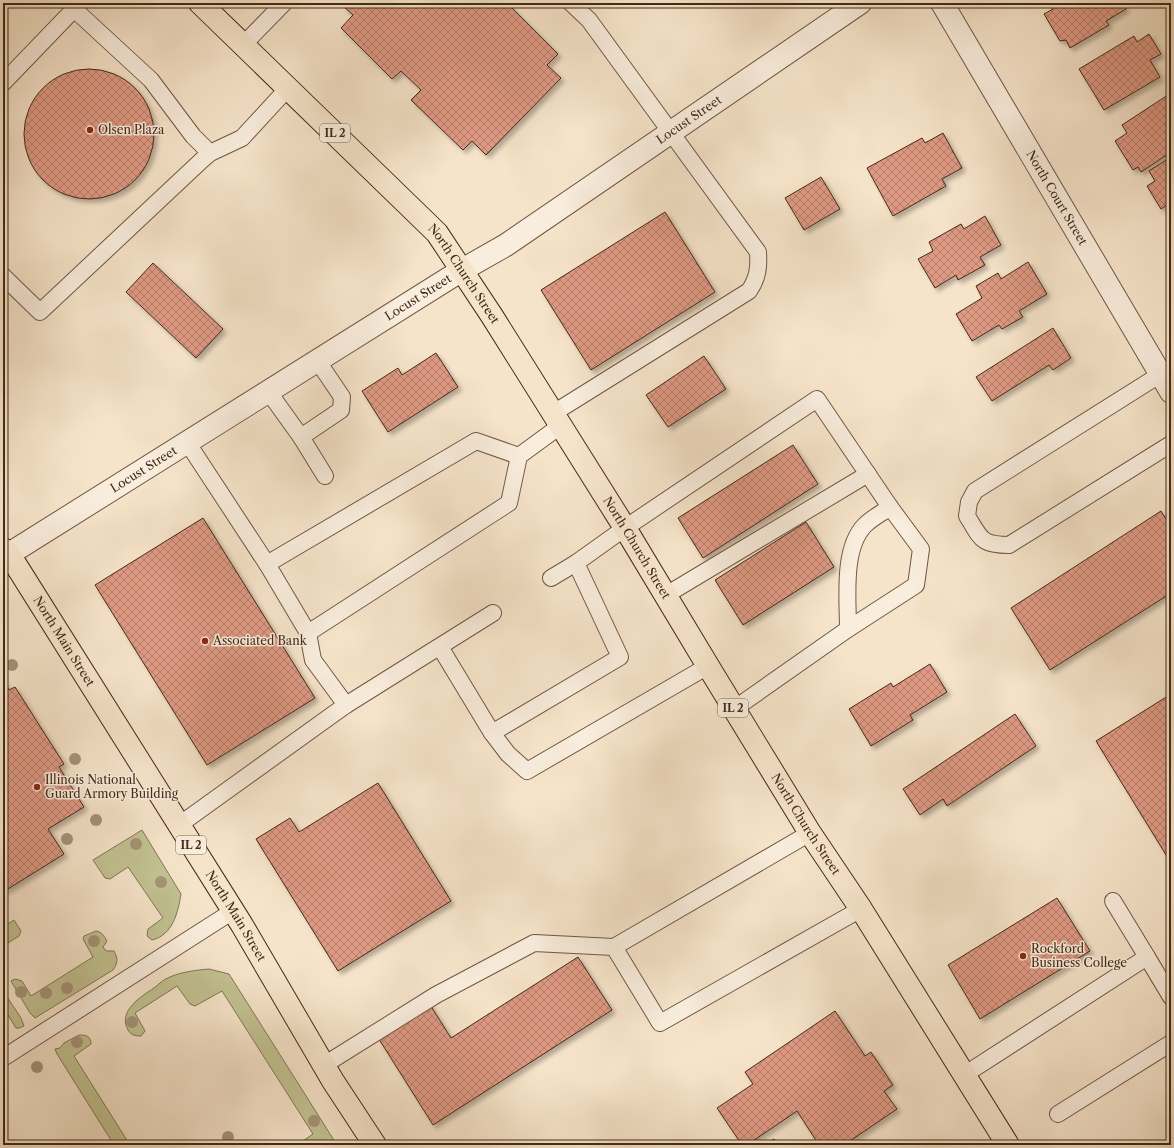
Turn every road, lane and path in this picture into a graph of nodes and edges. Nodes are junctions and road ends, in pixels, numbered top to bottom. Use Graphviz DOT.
graph roads {
  1 [pos="200,3"];
  2 [pos="284,3"];
  3 [pos="571,3"];
  4 [pos="860,3"];
  5 [pos="942,3"];
  6 [pos="77,6"];
  7 [pos="243,45"];
  8 [pos="3,83"];
  9 [pos="288,88"];
  10 [pos="672,132"];
  11 [pos="210,153"];
  12 [pos="462,270"];
  13 [pos="3,276"];
  14 [pos="317,360"];
  15 [pos="1166,383"];
  16 [pos="268,391"];
  17 [pos="556,420"];
  18 [pos="301,437"];
  19 [pos="187,442"];
  20 [pos="1171,444"];
  21 [pos="519,456"];
  22 [pos="868,474"];
  23 [pos="325,476"];
  24 [pos="890,506"];
  25 [pos="625,528"];
  26 [pos="5,555"];
  27 [pos="576,563"];
  28 [pos="267,564"];
  29 [pos="551,578"];
  30 [pos="666,595"];
  31 [pos="493,613"];
  32 [pos="848,629"];
  33 [pos="308,633"];
  34 [pos="440,647"];
  35 [pos="708,666"];
  36 [pos="346,706"];
  37 [pos="734,709"];
  38 [pos="492,733"];
  39 [pos="179,825"];
  40 [pos="810,833"];
  41 [pos="1113,901"];
  42 [pos="861,909"];
  43 [pos="233,911"];
  44 [pos="614,947"];
  45 [pos="1147,957"];
  46 [pos="1171,997"];
  47 [pos="1171,1043"];
  48 [pos="3,1058"];
  49 [pos="324,1065"];
  50 [pos="964,1075"];
  51 [pos="1058,1114"];
  52 [pos="375,1145"];
  53 [pos="1008,1145"];
  1 -- 7 [label="main road, North Church Street / IL 2"];
  2 -- 7 [label="lane"];
  3 -- 10 [label="lane"];
  4 -- 10 [label="street, Locust Street"];
  5 -- 15 [label="street, North Court Street"];
  6 -- 8 [label="lane"];
  6 -- 11 [label="lane"];
  7 -- 9 [label="main road, North Church Street / IL 2"];
  9 -- 11 [label="lane"];
  9 -- 12 [label="main road, North Church Street / IL 2"];
  10 -- 12 [label="street, Locust Street"];
  10 -- 17 [label="lane"];
  11 -- 13 [label="lane"];
  12 -- 14 [label="street, Locust Street"];
  12 -- 17 [label="main road, North Church Street / IL 2"];
  14 -- 16 [label="street, Locust Street"];
  14 -- 18 [label="lane"];
  15 -- 20 [label="lane"];
  16 -- 18 [label="lane"];
  16 -- 19 [label="street, Locust Street"];
  17 -- 21 [label="lane"];
  17 -- 25 [label="main road, North Church Street / IL 2"];
  18 -- 23 [label="lane"];
  19 -- 26 [label="street, Locust Street"];
  19 -- 28 [label="lane"];
  21 -- 28 [label="lane"];
  21 -- 33 [label="lane"];
  22 -- 24 [label="lane"];
  22 -- 25 [label="lane"];
  22 -- 30 [label="lane"];
  24 -- 32 [label="lane"];
  24 -- 32 [label="lane"];
  25 -- 27 [label="lane"];
  25 -- 30 [label="main road, North Church Street / IL 2"];
  26 -- 39 [label="main road, North Main Street / IL 2"];
  27 -- 29 [label="lane"];
  27 -- 38 [label="lane"];
  28 -- 33 [label="lane"];
  30 -- 35 [label="main road, North Church Street / IL 2"];
  31 -- 34 [label="lane"];
  32 -- 37 [label="lane"];
  33 -- 36 [label="lane"];
  34 -- 36 [label="lane"];
  34 -- 38 [label="lane"];
  35 -- 37 [label="main road, North Church Street / IL 2"];
  35 -- 38 [label="lane"];
  36 -- 39 [label="lane"];
  37 -- 40 [label="main road, North Church Street / IL 2"];
  39 -- 43 [label="main road, North Main Street / IL 2"];
  40 -- 42 [label="main road, North Church Street / IL 2"];
  40 -- 44 [label="lane"];
  41 -- 45 [label="lane"];
  42 -- 44 [label="lane"];
  42 -- 50 [label="main road, North Church Street / IL 2"];
  43 -- 48 [label="lane"];
  43 -- 49 [label="main road, North Main Street / IL 2"];
  44 -- 49 [label="lane"];
  45 -- 46 [label="lane"];
  45 -- 50 [label="lane"];
  47 -- 51 [label="lane"];
  49 -- 52 [label="main road, North Main Street / IL 2"];
  50 -- 53 [label="main road, North Church Street / IL 2"];
}
